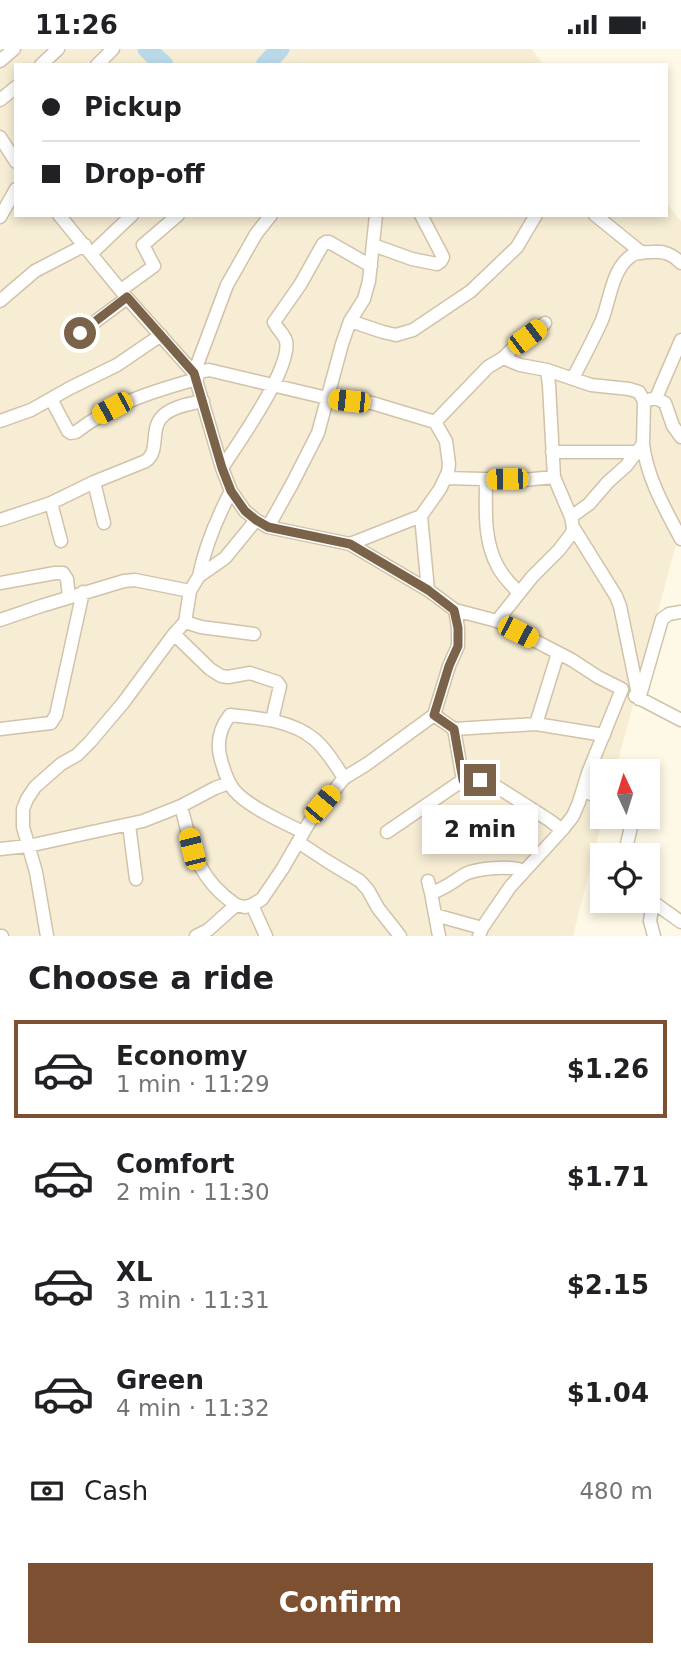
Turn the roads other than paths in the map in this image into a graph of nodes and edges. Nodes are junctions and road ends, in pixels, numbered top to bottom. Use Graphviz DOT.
graph roads {
  1 [pos="14,49"];
  2 [pos="58,49"];
  3 [pos="113,49"];
  4 [pos="0,61"];
  5 [pos="43,63"];
  6 [pos="99,63"];
  7 [pos="14,89"];
  8 [pos="0,100"];
  9 [pos="7,139"];
  10 [pos="14,157"];
  11 [pos="14,192"];
  12 [pos="0,217"];
  13 [pos="61,217"];
  14 [pos="129,217"];
  15 [pos="176,217"];
  16 [pos="269,217"];
  17 [pos="376,217"];
  18 [pos="422,217"];
  19 [pos="535,217"];
  20 [pos="597,217"];
  21 [pos="373,245"];
  22 [pos="88,249"];
  23 [pos="642,253"];
  24 [pos="681,263"];
  25 [pos="371,266"];
  26 [pos="124,294"];
  27 [pos="0,301"];
  28 [pos="350,321"];
  29 [pos="545,323"];
  30 [pos="80,333"];
  31 [pos="161,335"];
  32 [pos="681,340"];
  33 [pos="503,358"];
  34 [pos="547,370"];
  35 [pos="195,376"];
  36 [pos="573,379"];
  37 [pos="273,386"];
  38 [pos="327,398"];
  39 [pos="51,399"];
  40 [pos="650,399"];
  41 [pos="203,401"];
  42 [pos="0,421"];
  43 [pos="435,422"];
  44 [pos="681,437"];
  45 [pos="639,448"];
  46 [pos="552,452"];
  47 [pos="222,468"];
  48 [pos="554,477"];
  49 [pos="446,478"];
  50 [pos="486,480"];
  51 [pos="94,482"];
  52 [pos="231,491"];
  53 [pos="51,503"];
  54 [pos="421,516"];
  55 [pos="0,520"];
  56 [pos="256,520"];
  57 [pos="572,522"];
  58 [pos="104,523"];
  59 [pos="268,527"];
  60 [pos="681,539"];
  61 [pos="61,541"];
  62 [pos="350,544"];
  63 [pos="200,576"];
  64 [pos="0,583"];
  65 [pos="428,590"];
  66 [pos="190,591"];
  67 [pos="83,592"];
  68 [pos="519,593"];
  69 [pos="68,597"];
  70 [pos="454,610"];
  71 [pos="681,612"];
  72 [pos="0,620"];
  73 [pos="497,621"];
  74 [pos="185,622"];
  75 [pos="174,634"];
  76 [pos="254,634"];
  77 [pos="558,653"];
  78 [pos="622,689"];
  79 [pos="639,699"];
  80 [pos="434,715"];
  81 [pos="272,720"];
  82 [pos="681,720"];
  83 [pos="536,724"];
  84 [pos="0,729"];
  85 [pos="454,729"];
  86 [pos="604,735"];
  87 [pos="344,778"];
  88 [pos="463,780"];
  89 [pos="229,783"];
  90 [pos="583,790"];
  91 [pos="590,793"];
  92 [pos="181,806"];
  93 [pos="129,825"];
  94 [pos="562,830"];
  95 [pos="387,832"];
  96 [pos="300,837"];
  97 [pos="28,846"];
  98 [pos="0,849"];
  99 [pos="524,870"];
  100 [pos="136,879"];
  101 [pos="236,905"];
  102 [pos="252,905"];
  103 [pos="660,905"];
  104 [pos="650,913"];
  105 [pos="435,915"];
  106 [pos="680,920"];
  107 [pos="481,932"];
  108 [pos="204,934"];
  109 [pos="47,936"];
  110 [pos="266,936"];
  111 [pos="400,936"];
  112 [pos="439,936"];
  113 [pos="654,936"];
  1 -- 4 [label="street"];
  2 -- 5 [label="street"];
  3 -- 6 [label="street"];
  7 -- 8 [label="street"];
  9 -- 10 [label="street"];
  11 -- 12 [label="street"];
  13 -- 22 [label="street"];
  14 -- 22 [label="street"];
  15 -- 26 [label="street"];
  16 -- 35 [label="street"];
  17 -- 21 [label="street"];
  18 -- 21 [label="street"];
  19 -- 28 [label="street"];
  20 -- 23 [label="street"];
  21 -- 25 [label="street"];
  22 -- 26 [label="street"];
  22 -- 27 [label="street"];
  23 -- 24 [label="street"];
  23 -- 36 [label="street"];
  25 -- 28 [label="street"];
  25 -- 37 [label="street"];
  26 -- 30 [label="street"];
  26 -- 31 [label="street"];
  28 -- 38 [label="street"];
  29 -- 33 [label="street"];
  31 -- 35 [label="street"];
  31 -- 39 [label="street"];
  32 -- 40 [label="street"];
  33 -- 34 [label="street"];
  33 -- 43 [label="street"];
  34 -- 36 [label="street"];
  34 -- 46 [label="street"];
  35 -- 37 [label="street"];
  35 -- 39 [label="street"];
  35 -- 41 [label="street"];
  36 -- 40 [label="street"];
  37 -- 38 [label="street"];
  37 -- 47 [label="street"];
  38 -- 43 [label="street"];
  38 -- 59 [label="street"];
  39 -- 42 [label="street"];
  40 -- 44 [label="street"];
  40 -- 45 [label="street"];
  41 -- 47 [label="street"];
  41 -- 51 [label="street"];
  43 -- 49 [label="street"];
  45 -- 46 [label="street"];
  45 -- 57 [label="street"];
  45 -- 60 [label="street"];
  46 -- 48 [label="street"];
  47 -- 52 [label="street"];
  48 -- 50 [label="street"];
  48 -- 57 [label="street"];
  49 -- 50 [label="street"];
  49 -- 54 [label="street"];
  50 -- 68 [label="street"];
  51 -- 53 [label="street"];
  51 -- 58 [label="street"];
  52 -- 56 [label="street"];
  52 -- 63 [label="street"];
  53 -- 55 [label="street"];
  53 -- 61 [label="street"];
  54 -- 62 [label="street"];
  54 -- 65 [label="street"];
  56 -- 59 [label="street"];
  56 -- 63 [label="street"];
  57 -- 68 [label="street"];
  57 -- 79 [label="street"];
  59 -- 62 [label="street"];
  62 -- 65 [label="street"];
  63 -- 66 [label="street"];
  64 -- 69 [label="street"];
  65 -- 70 [label="street"];
  66 -- 67 [label="street"];
  66 -- 74 [label="street"];
  67 -- 69 [label="street"];
  67 -- 84 [label="street"];
  68 -- 73 [label="street"];
  69 -- 72 [label="street"];
  70 -- 73 [label="street"];
  70 -- 80 [label="street"];
  71 -- 79 [label="street"];
  73 -- 77 [label="street"];
  74 -- 75 [label="street"];
  74 -- 76 [label="street"];
  75 -- 81 [label="street"];
  75 -- 97 [label="street"];
  77 -- 78 [label="street"];
  77 -- 83 [label="street"];
  78 -- 79 [label="street"];
  78 -- 86 [label="street"];
  79 -- 82 [label="street"];
  80 -- 85 [label="street"];
  80 -- 87 [label="street"];
  81 -- 87 [label="street"];
  81 -- 89 [label="street"];
  83 -- 85 [label="street"];
  83 -- 86 [label="street"];
  85 -- 88 [label="street"];
  86 -- 90 [label="street"];
  87 -- 96 [label="street"];
  88 -- 94 [label="street"];
  88 -- 95 [label="street"];
  89 -- 92 [label="street"];
  89 -- 96 [label="street"];
  90 -- 91 [label="street"];
  90 -- 94 [label="street"];
  92 -- 93 [label="street"];
  92 -- 101 [label="street"];
  93 -- 97 [label="street"];
  93 -- 100 [label="street"];
  94 -- 99 [label="street"];
  96 -- 102 [label="street"];
  96 -- 111 [label="street"];
  97 -- 98 [label="street"];
  97 -- 109 [label="street"];
  99 -- 105 [label="street"];
  99 -- 107 [label="street"];
  101 -- 102 [label="street"];
  101 -- 108 [label="street"];
  102 -- 110 [label="street"];
  103 -- 106 [label="street"];
  104 -- 113 [label="street"];
  105 -- 107 [label="street"];
  105 -- 112 [label="street"];
}
